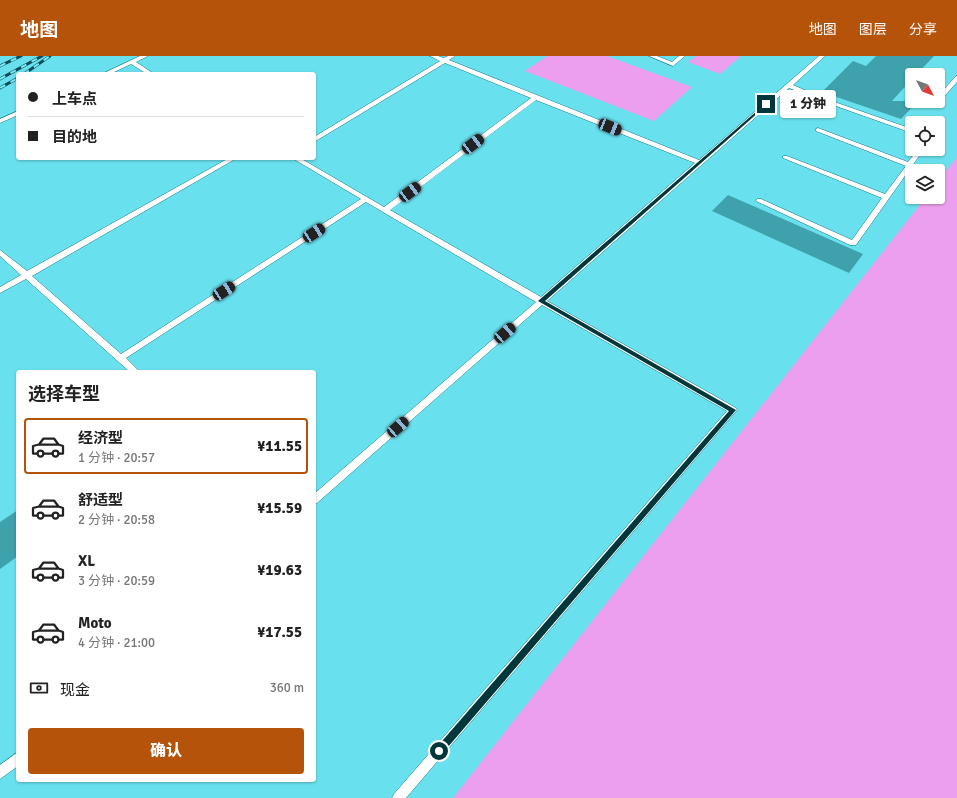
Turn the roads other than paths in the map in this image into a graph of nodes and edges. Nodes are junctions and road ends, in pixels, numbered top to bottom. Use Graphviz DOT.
graph roads {
  1 [pos="145,56"];
  2 [pos="433,56"];
  3 [pos="452,56"];
  4 [pos="652,56"];
  5 [pos="682,56"];
  6 [pos="822,56"];
  7 [pos="445,61"];
  8 [pos="131,62"];
  9 [pos="108,72"];
  10 [pos="148,72"];
  11 [pos="957,78"];
  12 [pos="788,85"];
  13 [pos="945,92"];
  14 [pos="536,97"];
  15 [pos="16,114"];
  16 [pos="0,121"];
  17 [pos="905,129"];
  18 [pos="818,130"];
  19 [pos="316,139"];
  20 [pos="785,157"];
  21 [pos="230,160"];
  22 [pos="298,160"];
  23 [pos="700,163"];
  24 [pos="907,164"];
  25 [pos="905,172"];
  26 [pos="886,197"];
  27 [pos="366,199"];
  28 [pos="759,201"];
  29 [pos="385,210"];
  30 [pos="0,252"];
  31 [pos="26,275"];
  32 [pos="0,290"];
  33 [pos="541,301"];
  34 [pos="120,358"];
  35 [pos="134,370"];
  36 [pos="316,498"];
  37 [pos="16,760"];
  38 [pos="0,773"];
  39 [pos="398,798"];
  1 -- 8 [label="lane"];
  2 -- 7 [label="lane"];
  3 -- 7 [label="lane"];
  4 -- 5 [label="lane"];
  6 -- 12 [label="lane"];
  7 -- 14 [label="lane"];
  7 -- 19 [label="lane"];
  8 -- 9 [label="lane"];
  8 -- 10 [label="lane"];
  11 -- 13 [label="lane"];
  12 -- 17 [label="lane"];
  12 -- 23 [label="lane"];
  14 -- 23 [label="lane"];
  14 -- 29 [label="lane"];
  15 -- 16 [label="lane"];
  18 -- 24 [label="lane"];
  20 -- 26 [label="lane"];
  21 -- 31 [label="lane"];
  22 -- 27 [label="lane"];
  23 -- 33 [label="lane"];
  25 -- 26 [label="lane"];
  26 -- 28 [label="lane"];
  27 -- 29 [label="lane"];
  27 -- 34 [label="lane"];
  29 -- 33 [label="lane"];
  30 -- 31 [label="lane"];
  31 -- 32 [label="lane"];
  31 -- 34 [label="lane"];
  33 -- 36 [label="lane"];
  33 -- 39 [label="lane"];
  34 -- 35 [label="lane"];
  37 -- 38 [label="lane"];
}
